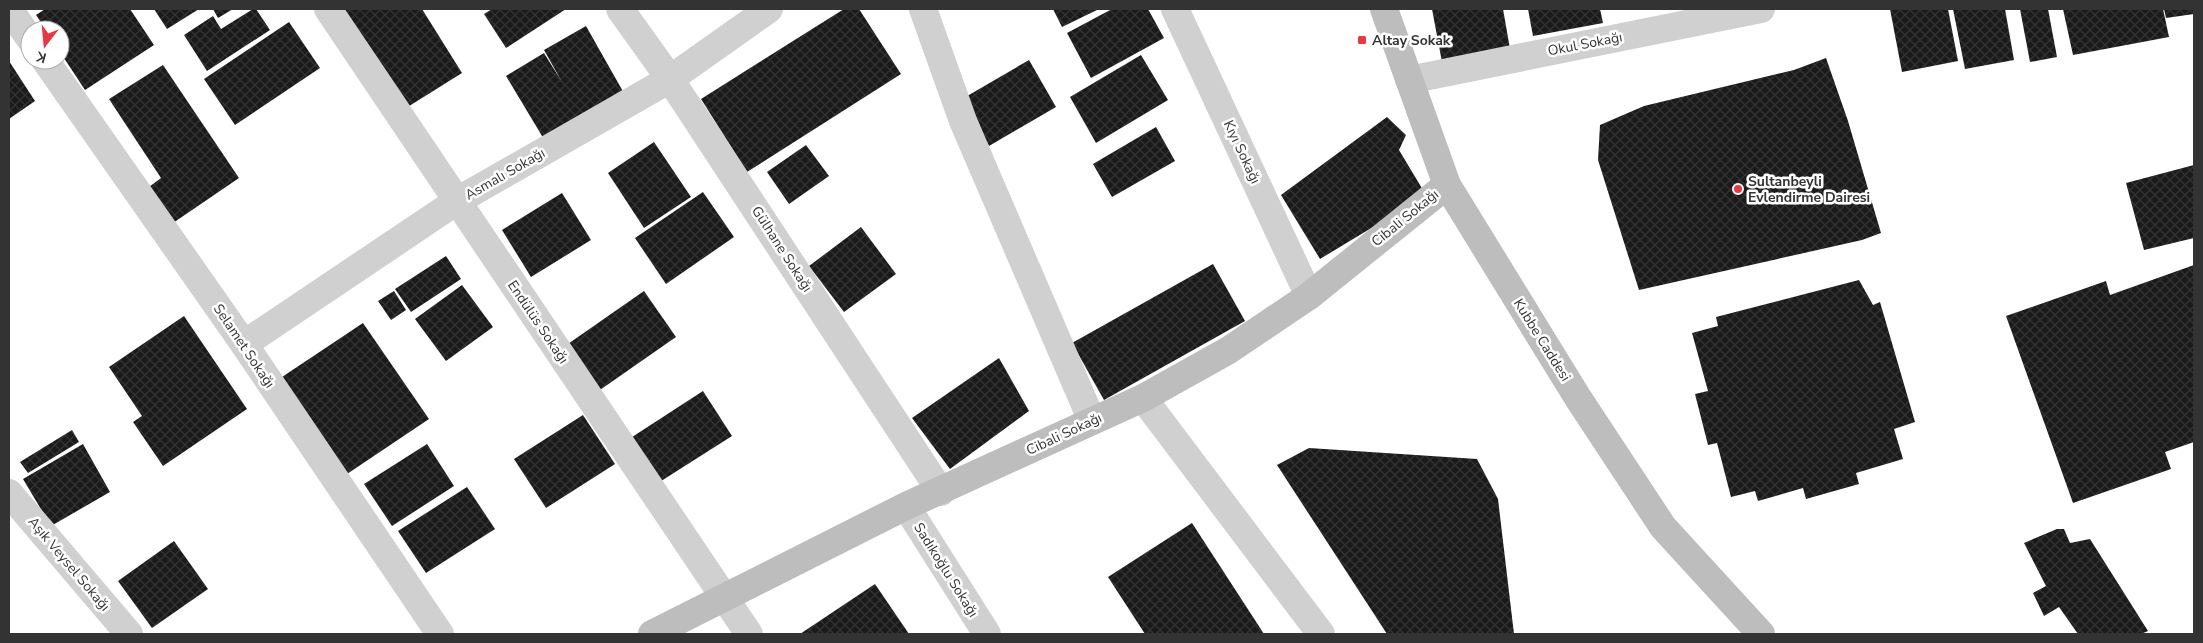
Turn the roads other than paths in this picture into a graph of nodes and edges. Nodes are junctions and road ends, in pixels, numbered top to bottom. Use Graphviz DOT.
graph roads {
  1 [pos="9,9"];
  2 [pos="328,9"];
  3 [pos="620,9"];
  4 [pos="769,9"];
  5 [pos="923,9"];
  6 [pos="1176,9"];
  7 [pos="1384,9"];
  8 [pos="1760,9"];
  9 [pos="20,25"];
  10 [pos="52,70"];
  11 [pos="670,79"];
  12 [pos="1409,80"];
  13 [pos="1447,185"];
  14 [pos="457,202"];
  15 [pos="1308,296"];
  16 [pos="244,344"];
  17 [pos="1143,398"];
  18 [pos="1092,421"];
  19 [pos="941,492"];
  20 [pos="9,493"];
  21 [pos="906,506"];
  22 [pos="724,598"];
  23 [pos="129,634"];
  24 [pos="440,634"];
  25 [pos="652,634"];
  26 [pos="749,634"];
  27 [pos="986,634"];
  28 [pos="1321,634"];
  29 [pos="1761,634"];
  1 -- 9 [label="street"];
  2 -- 14 [label="street, Endülüs Sokağı"];
  3 -- 11 [label="street, Gülhane Sokağı"];
  4 -- 11 [label="street, Asmalı Sokağı"];
  5 -- 18 [label="street"];
  6 -- 15 [label="street, Kıyı Sokağı"];
  7 -- 12 [label="street, Kubbe Caddesi"];
  8 -- 12 [label="street, Okul Sokağı"];
  10 -- 16 [label="street, Selamet Sokağı"];
  11 -- 14 [label="street, Asmalı Sokağı"];
  11 -- 19 [label="street, Gülhane Sokağı"];
  12 -- 13 [label="street, Kubbe Caddesi"];
  13 -- 15 [label="street, Cibali Sokağı"];
  13 -- 29 [label="street, Kubbe Caddesi"];
  14 -- 16 [label="street, Asmalı Sokağı"];
  14 -- 22 [label="street, Endülüs Sokağı"];
  15 -- 17 [label="street, Cibali Sokağı"];
  16 -- 24 [label="street, Selamet Sokağı"];
  17 -- 18 [label="street, Cibali Sokağı"];
  17 -- 28 [label="street"];
  18 -- 19 [label="street, Cibali Sokağı"];
  19 -- 21 [label="street, Cibali Sokağı"];
  20 -- 23 [label="street, Aşık Veysel Sokağı"];
  21 -- 22 [label="street, Cibali Sokağı"];
  21 -- 27 [label="street, Sadıkoğlu Sokağı"];
  22 -- 25 [label="street, Cibali Sokağı"];
  22 -- 26 [label="street, Endülüs Sokağı"];
}
